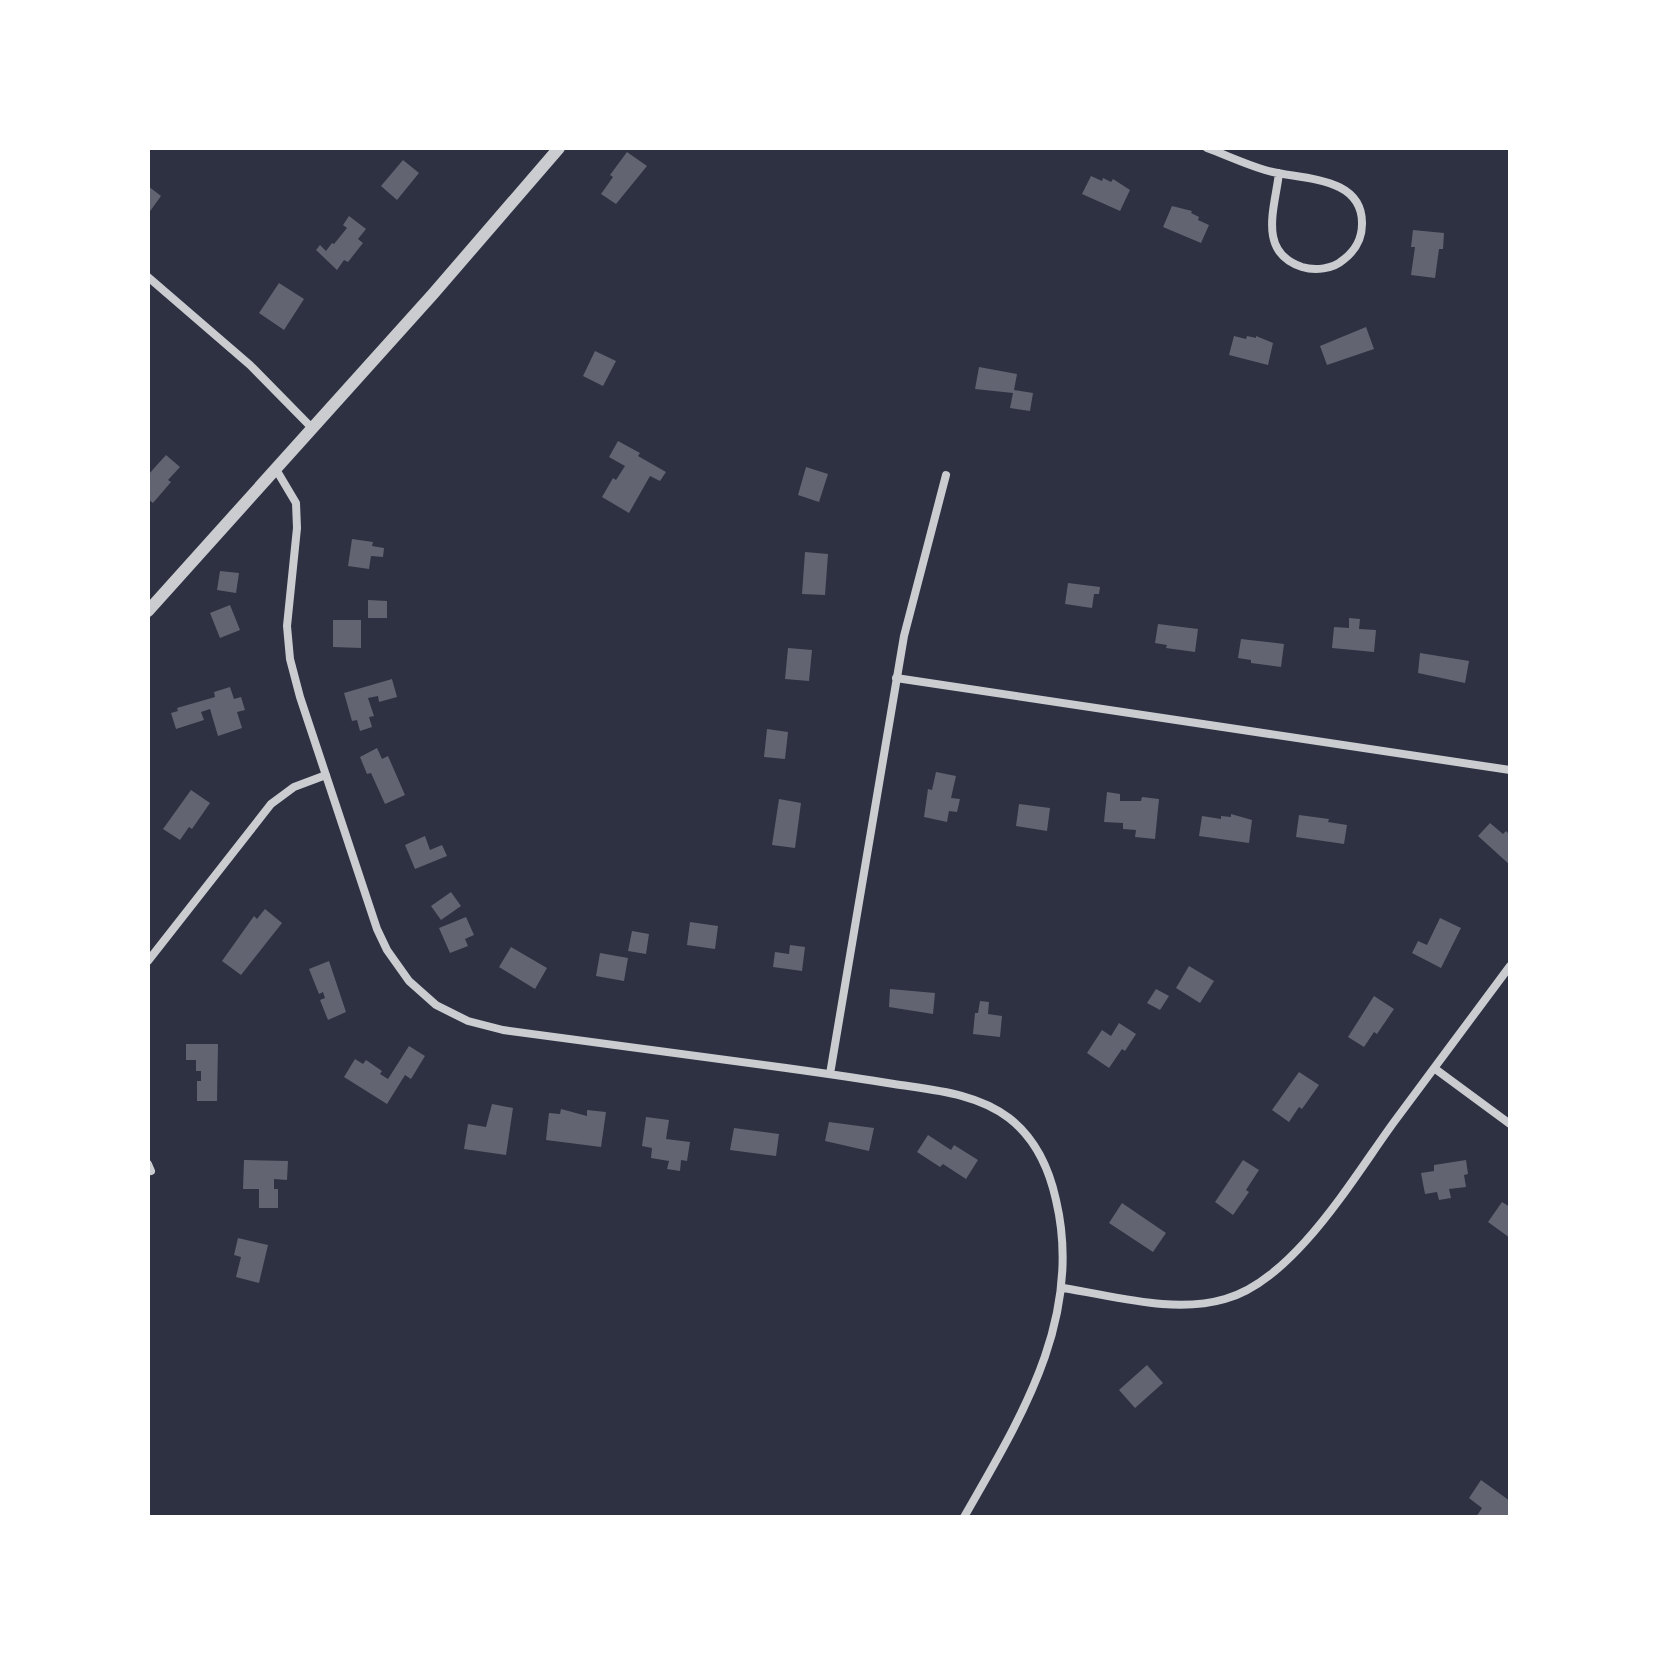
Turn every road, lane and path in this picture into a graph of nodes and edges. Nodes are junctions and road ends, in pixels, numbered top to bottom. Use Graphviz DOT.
graph roads {
  1 [pos="559,148"];
  2 [pos="1207,148"];
  3 [pos="1279,173"];
  4 [pos="148,277"];
  5 [pos="312,428"];
  6 [pos="277,471"];
  7 [pos="946,475"];
  8 [pos="148,611"];
  9 [pos="896,678"];
  10 [pos="1510,770"];
  11 [pos="326,775"];
  12 [pos="148,961"];
  13 [pos="1510,966"];
  14 [pos="1434,1068"];
  15 [pos="830,1074"];
  16 [pos="1510,1124"];
  17 [pos="1063,1288"];
  18 [pos="964,1517"];
  1 -- 5 [label="street"];
  2 -- 3 [label="street"];
  3 -- 3 [label="street"];
  4 -- 5 [label="street"];
  5 -- 6 [label="street"];
  6 -- 8 [label="street"];
  6 -- 11 [label="street"];
  7 -- 9 [label="street"];
  9 -- 10 [label="street"];
  9 -- 15 [label="street"];
  11 -- 12 [label="street"];
  11 -- 15 [label="street"];
  13 -- 14 [label="street"];
  14 -- 16 [label="street"];
  14 -- 17 [label="street"];
  15 -- 17 [label="street"];
  17 -- 18 [label="street"];
}
